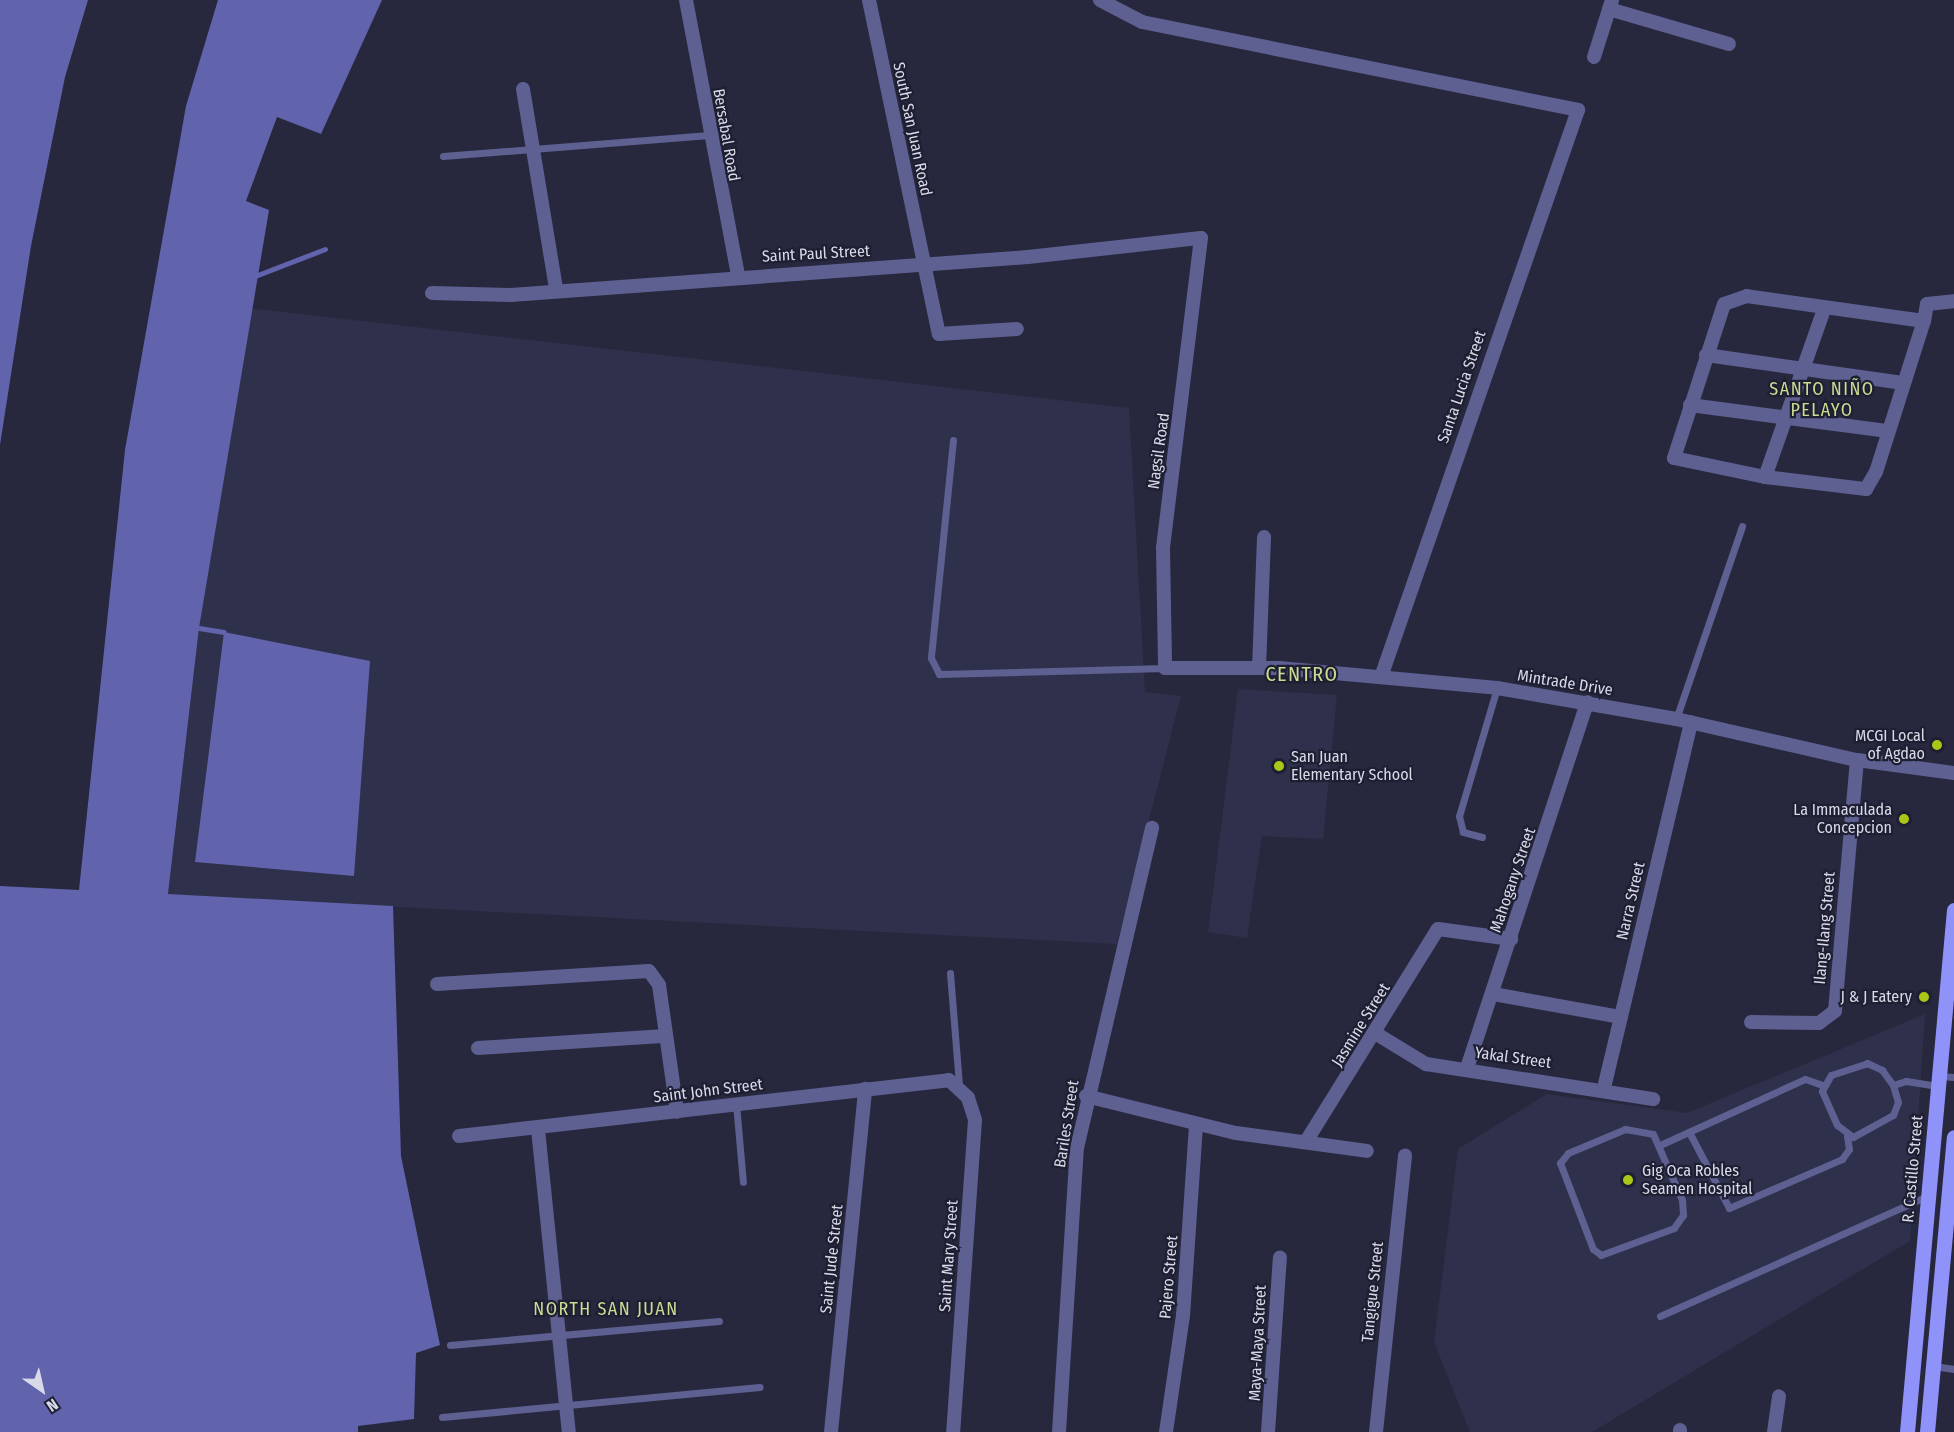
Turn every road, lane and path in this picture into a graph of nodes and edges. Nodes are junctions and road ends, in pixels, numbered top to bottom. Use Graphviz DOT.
graph roads {
  1 [pos="686,0"];
  2 [pos="869,0"];
  3 [pos="1100,0"];
  4 [pos="1610,4"];
  5 [pos="1729,44"];
  6 [pos="1594,57"];
  7 [pos="523,88"];
  8 [pos="709,135"];
  9 [pos="534,152"];
  10 [pos="443,156"];
  11 [pos="1201,238"];
  12 [pos="924,264"];
  13 [pos="738,275"];
  14 [pos="555,288"];
  15 [pos="432,293"];
  16 [pos="1954,301"];
  17 [pos="1824,309"];
  18 [pos="1924,321"];
  19 [pos="1017,329"];
  20 [pos="1706,355"];
  21 [pos="1803,369"];
  22 [pos="1903,383"];
  23 [pos="1690,405"];
  24 [pos="1784,419"];
  25 [pos="1888,431"];
  26 [pos="953,440"];
  27 [pos="1765,477"];
  28 [pos="1742,525"];
  29 [pos="1264,537"];
  30 [pos="1165,668"];
  31 [pos="1259,668"];
  32 [pos="1381,677"];
  33 [pos="1497,688"];
  34 [pos="1587,702"];
  35 [pos="1676,719"];
  36 [pos="1691,722"];
  37 [pos="1857,760"];
  38 [pos="1954,773"];
  39 [pos="1152,828"];
  40 [pos="1482,837"];
  41 [pos="1954,910"];
  42 [pos="1511,939"];
  43 [pos="950,973"];
  44 [pos="437,984"];
  45 [pos="1494,994"];
  46 [pos="1621,1017"];
  47 [pos="1751,1022"];
  48 [pos="1375,1034"];
  49 [pos="666,1035"];
  50 [pos="478,1048"];
  51 [pos="1467,1068"];
  52 [pos="1943,1080"];
  53 [pos="1822,1085"];
  54 [pos="1893,1085"];
  55 [pos="959,1086"];
  56 [pos="1604,1088"];
  57 [pos="865,1089"];
  58 [pos="1086,1096"];
  59 [pos="1653,1099"];
  60 [pos="736,1104"];
  61 [pos="677,1112"];
  62 [pos="1196,1125"];
  63 [pos="538,1129"];
  64 [pos="1689,1132"];
  65 [pos="459,1136"];
  66 [pos="1847,1136"];
  67 [pos="1954,1137"];
  68 [pos="1307,1140"];
  69 [pos="1660,1145"];
  70 [pos="1367,1151"];
  71 [pos="1405,1156"];
  72 [pos="743,1182"];
  73 [pos="1929,1195"];
  74 [pos="1280,1257"];
  75 [pos="1660,1316"];
  76 [pos="719,1321"];
  77 [pos="559,1335"];
  78 [pos="450,1345"];
  79 [pos="1933,1366"];
  80 [pos="1954,1369"];
  81 [pos="760,1387"];
  82 [pos="1779,1396"];
  83 [pos="567,1405"];
  84 [pos="442,1417"];
  85 [pos="569,1432"];
  86 [pos="831,1432"];
  87 [pos="953,1432"];
  88 [pos="1059,1432"];
  89 [pos="1166,1432"];
  90 [pos="1268,1432"];
  91 [pos="1376,1432"];
  92 [pos="1774,1432"];
  93 [pos="1906,1432"];
  94 [pos="1927,1432"];
  1 -- 8 [label="street, Bersabal Road"];
  2 -- 12 [label="street, South San Juan Road"];
  3 -- 32 [label="street, Santa Lucia Street"];
  4 -- 5 [label="street"];
  4 -- 6 [label="street"];
  7 -- 9 [label="street"];
  8 -- 9 [label="lane"];
  8 -- 13 [label="street, Bersabal Road"];
  9 -- 10 [label="lane"];
  9 -- 14 [label="street"];
  11 -- 12 [label="street, Saint Paul Street"];
  11 -- 30 [label="street, Nagsil Road"];
  12 -- 13 [label="street, Saint Paul Street"];
  12 -- 19 [label="street, South San Juan Road"];
  13 -- 14 [label="street, Saint Paul Street"];
  14 -- 15 [label="street, Saint Paul Street"];
  16 -- 18 [label="street"];
  17 -- 18 [label="street"];
  17 -- 20 [label="street"];
  17 -- 21 [label="street"];
  18 -- 22 [label="street"];
  20 -- 21 [label="street"];
  20 -- 23 [label="street"];
  21 -- 22 [label="street"];
  21 -- 24 [label="street"];
  22 -- 25 [label="street"];
  23 -- 24 [label="street"];
  23 -- 27 [label="street"];
  24 -- 25 [label="street"];
  24 -- 27 [label="street"];
  25 -- 27 [label="street"];
  26 -- 30 [label="lane"];
  28 -- 35 [label="lane"];
  29 -- 31 [label="street"];
  30 -- 31 [label="street, Mintrade Drive"];
  31 -- 32 [label="street, Mintrade Drive"];
  32 -- 33 [label="street, Mintrade Drive"];
  33 -- 34 [label="street, Mintrade Drive"];
  33 -- 40 [label="lane"];
  34 -- 35 [label="street, Mintrade Drive"];
  34 -- 42 [label="street, Mahogany Street"];
  35 -- 36 [label="street, Mintrade Drive"];
  36 -- 37 [label="street, Mintrade Drive"];
  36 -- 46 [label="street, Narra Street"];
  37 -- 38 [label="street, Mintrade Drive"];
  37 -- 47 [label="street, Ilang-Ilang Street"];
  39 -- 58 [label="street, Bariles Street"];
  41 -- 52 [label="main road, R. Castillo Street"];
  42 -- 45 [label="street, Mahogany Street"];
  42 -- 48 [label="street, Jasmine Street"];
  43 -- 55 [label="lane"];
  44 -- 49 [label="street"];
  45 -- 46 [label="street"];
  45 -- 51 [label="street, Mahogany Street"];
  46 -- 56 [label="street, Narra Street"];
  48 -- 51 [label="street, Yakal Street"];
  48 -- 68 [label="street, Jasmine Street"];
  49 -- 50 [label="street"];
  49 -- 61 [label="street"];
  51 -- 56 [label="street, Yakal Street"];
  52 -- 54 [label="lane"];
  52 -- 73 [label="main road, R. Castillo Street"];
  53 -- 54 [label="lane"];
  53 -- 64 [label="lane"];
  53 -- 66 [label="lane"];
  54 -- 66 [label="lane"];
  55 -- 57 [label="street, Saint John Street"];
  55 -- 87 [label="street, Saint Mary Street"];
  56 -- 59 [label="street, Yakal Street"];
  57 -- 60 [label="street, Saint John Street"];
  57 -- 86 [label="street, Saint Jude Street"];
  58 -- 62 [label="street"];
  58 -- 88 [label="street, Bariles Street"];
  60 -- 61 [label="street, Saint John Street"];
  60 -- 72 [label="lane"];
  61 -- 63 [label="street, Saint John Street"];
  62 -- 68 [label="street"];
  62 -- 89 [label="street, Pajero Street"];
  63 -- 65 [label="street, Saint John Street"];
  63 -- 77 [label="street"];
  64 -- 66 [label="lane"];
  64 -- 69 [label="lane"];
  67 -- 79 [label="main road"];
  68 -- 70 [label="street"];
  69 -- 69 [label="lane"];
  71 -- 91 [label="street, Tangigue Street"];
  73 -- 75 [label="lane"];
  73 -- 93 [label="main road, R. Castillo Street"];
  74 -- 90 [label="street, Maya-Maya Street"];
  76 -- 77 [label="lane"];
  77 -- 78 [label="lane"];
  77 -- 83 [label="street"];
  79 -- 80 [label="lane"];
  79 -- 94 [label="main road"];
  81 -- 83 [label="lane"];
  82 -- 92 [label="street"];
  83 -- 84 [label="lane"];
  83 -- 85 [label="street"];
}
